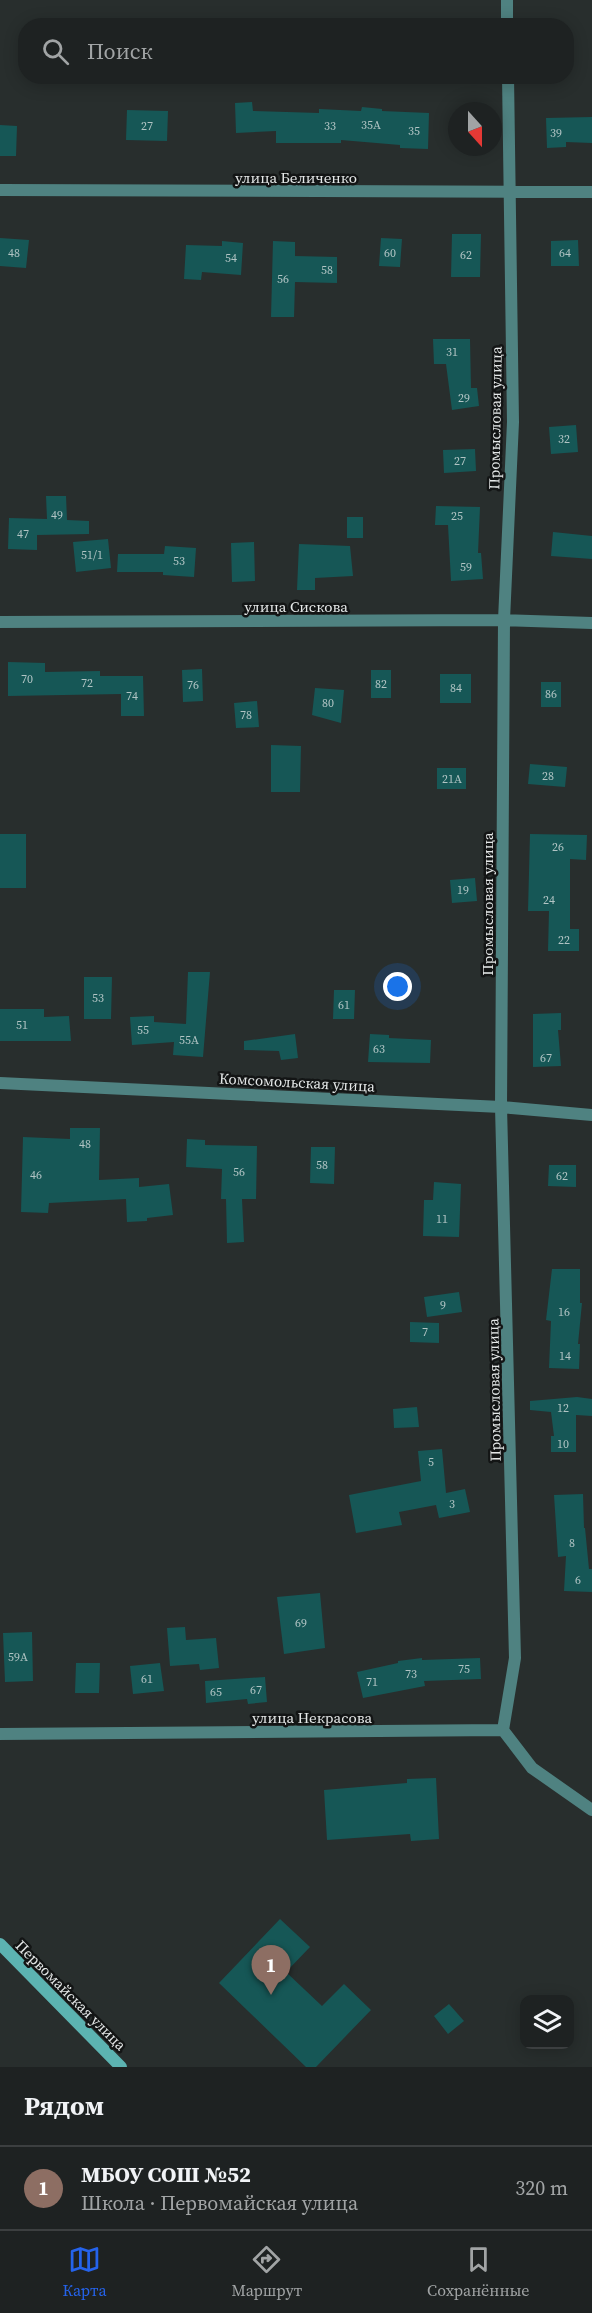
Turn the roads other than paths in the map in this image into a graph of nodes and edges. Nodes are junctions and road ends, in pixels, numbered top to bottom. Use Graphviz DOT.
graph roads {
  1 [pos="507,0"];
  2 [pos="507,18"];
  3 [pos="508,84"];
  4 [pos="0,190"];
  5 [pos="592,192"];
  6 [pos="509,193"];
  7 [pos="504,620"];
  8 [pos="0,622"];
  9 [pos="592,623"];
  10 [pos="0,1083"];
  11 [pos="501,1107"];
  12 [pos="592,1115"];
  13 [pos="503,1730"];
  14 [pos="0,1734"];
  15 [pos="592,1810"];
  16 [pos="0,1944"];
  17 [pos="121,2067"];
  1 -- 2 [label="street"];
  3 -- 6 [label="street, Промысловая улица"];
  4 -- 6 [label="street, улица Беличенко"];
  5 -- 6 [label="street, улица Беличенко"];
  6 -- 7 [label="street, Промысловая улица"];
  7 -- 8 [label="street, улица Сискова"];
  7 -- 9 [label="street, улица Сискова"];
  7 -- 11 [label="street, Промысловая улица"];
  10 -- 11 [label="street, Комсомольская улица"];
  11 -- 12 [label="street, Комсомольская улица"];
  11 -- 13 [label="street, Промысловая улица"];
  13 -- 14 [label="street, улица Некрасова"];
  13 -- 15 [label="street"];
  16 -- 17 [label="street, Первомайская улица"];
}
